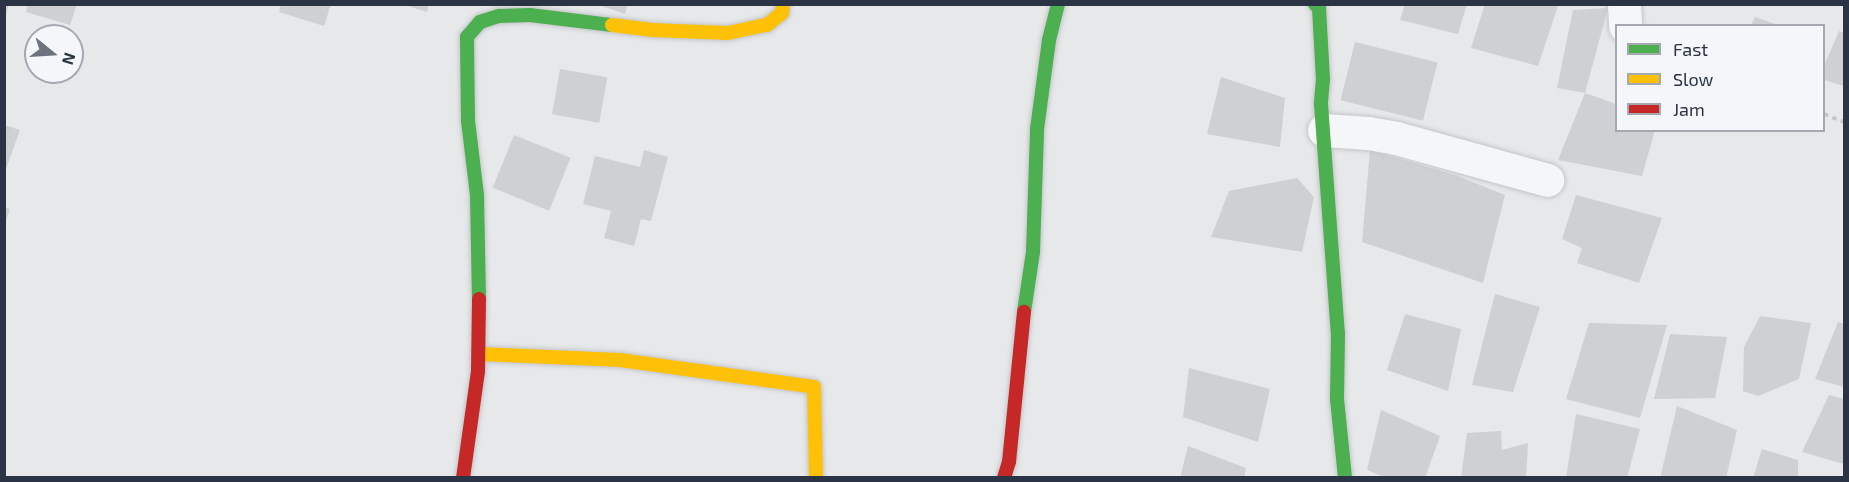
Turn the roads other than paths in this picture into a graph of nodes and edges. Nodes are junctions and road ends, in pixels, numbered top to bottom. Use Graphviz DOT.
graph roads {
  1 [pos="783,4"];
  2 [pos="1058,4"];
  3 [pos="1315,4"];
  4 [pos="1624,4"];
  5 [pos="1625,24"];
  6 [pos="1324,130"];
  7 [pos="1547,180"];
  8 [pos="479,354"];
  9 [pos="463,477"];
  10 [pos="816,477"];
  11 [pos="1004,477"];
  12 [pos="1345,477"];
  1 -- 8 [label="street"];
  2 -- 11 [label="street"];
  3 -- 6 [label="street"];
  4 -- 5 [label="street"];
  6 -- 7 [label="street"];
  6 -- 12 [label="street"];
  8 -- 9 [label="street"];
  8 -- 10 [label="street"];
}
